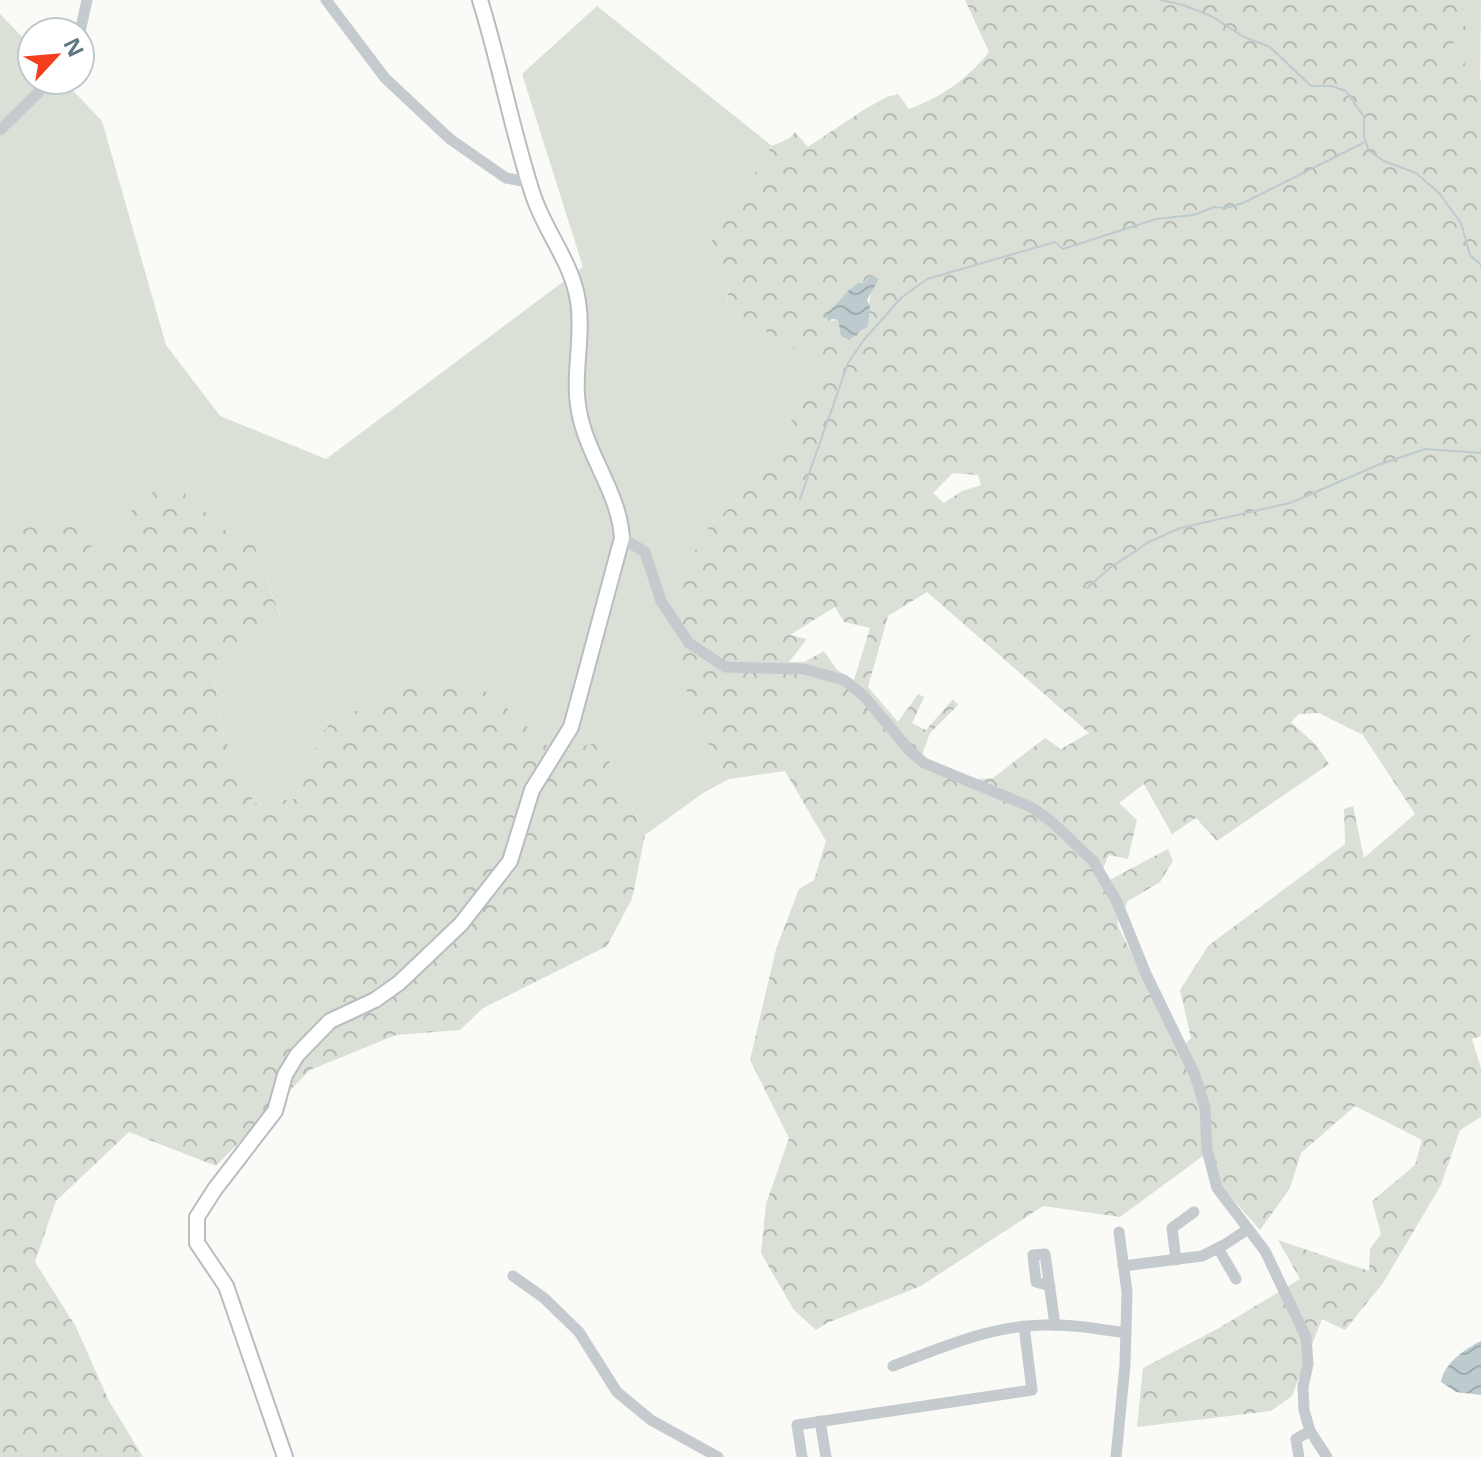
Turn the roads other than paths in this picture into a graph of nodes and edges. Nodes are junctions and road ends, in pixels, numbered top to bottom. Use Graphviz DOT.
graph roads {
  1 [pos="326,0"];
  2 [pos="480,0"];
  3 [pos="35,96"];
  4 [pos="0,130"];
  5 [pos="529,182"];
  6 [pos="622,538"];
  7 [pos="1194,1212"];
  8 [pos="1248,1229"];
  9 [pos="1119,1232"];
  10 [pos="1218,1248"];
  11 [pos="1176,1260"];
  12 [pos="1123,1266"];
  13 [pos="513,1276"];
  14 [pos="1236,1279"];
  15 [pos="1050,1286"];
  16 [pos="1055,1325"];
  17 [pos="1024,1326"];
  18 [pos="1126,1333"];
  19 [pos="893,1366"];
  20 [pos="820,1421"];
  21 [pos="1310,1431"];
  22 [pos="285,1457"];
  23 [pos="718,1457"];
  24 [pos="802,1457"];
  25 [pos="826,1457"];
  26 [pos="1116,1457"];
  27 [pos="1299,1457"];
  28 [pos="1327,1457"];
  1 -- 5 [label="street"];
  2 -- 5 [label="main road"];
  3 -- 4 [label="street"];
  5 -- 6 [label="main road"];
  6 -- 8 [label="street"];
  6 -- 22 [label="main road"];
  7 -- 11 [label="street"];
  8 -- 10 [label="street"];
  8 -- 21 [label="street"];
  9 -- 12 [label="street"];
  10 -- 11 [label="street"];
  10 -- 14 [label="street"];
  11 -- 12 [label="street"];
  12 -- 18 [label="street"];
  13 -- 23 [label="street"];
  15 -- 16 [label="street"];
  16 -- 17 [label="street"];
  16 -- 18 [label="street"];
  17 -- 19 [label="street"];
  17 -- 20 [label="street"];
  18 -- 26 [label="street"];
  20 -- 24 [label="street"];
  20 -- 25 [label="street"];
  21 -- 27 [label="street"];
  21 -- 28 [label="street"];
}
